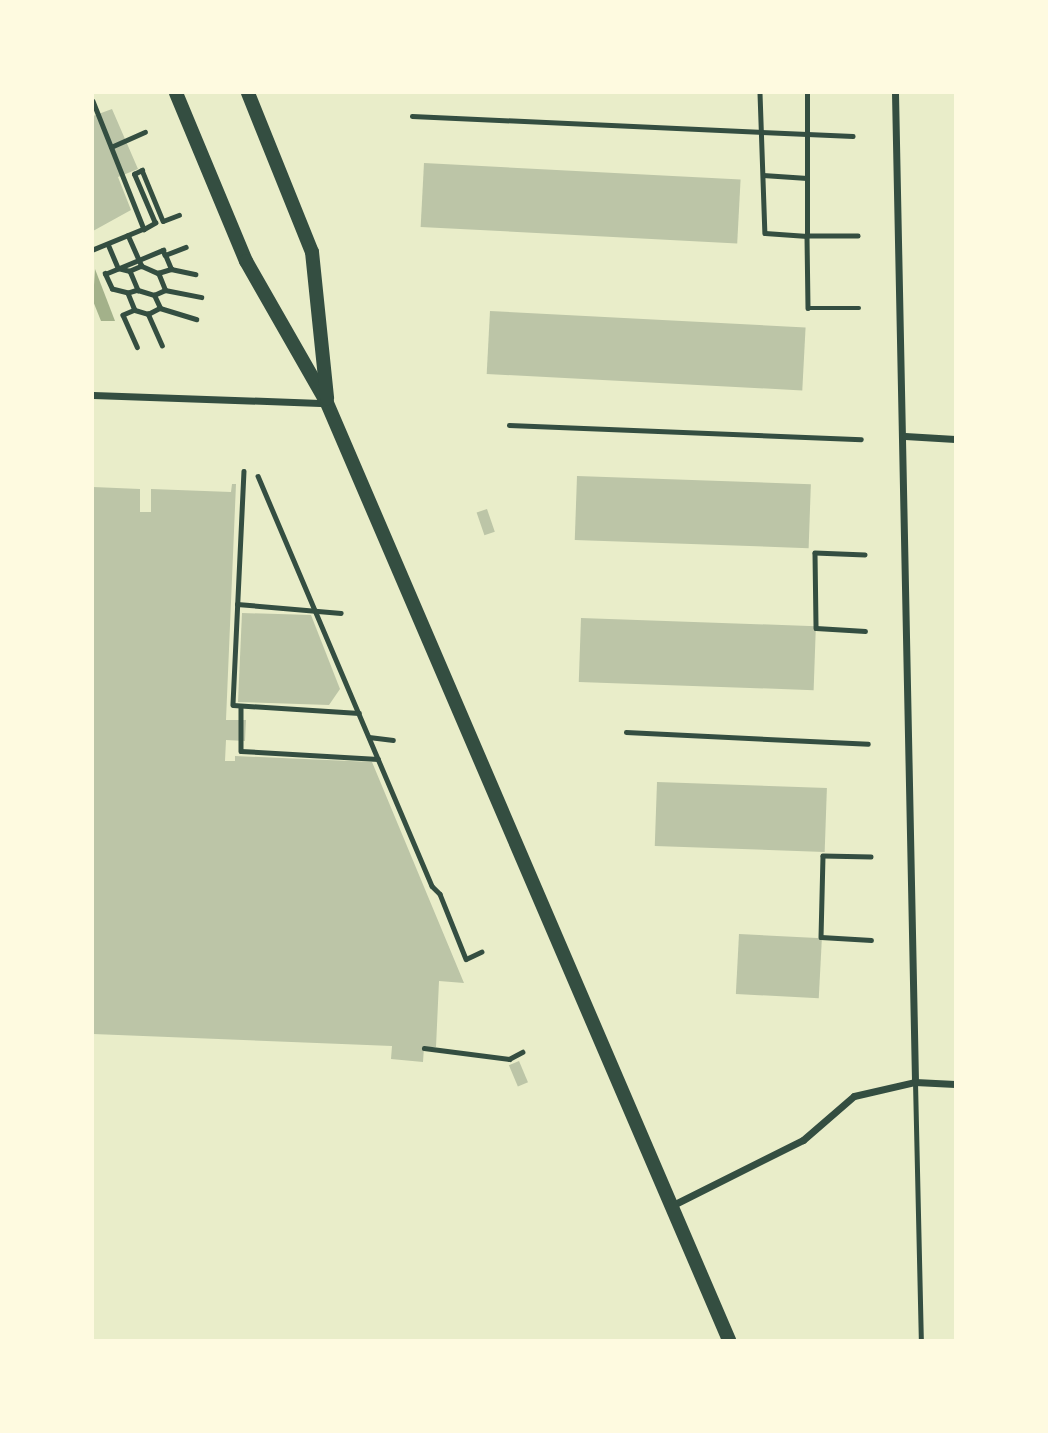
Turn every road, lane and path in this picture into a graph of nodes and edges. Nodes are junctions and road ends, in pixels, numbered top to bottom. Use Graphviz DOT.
graph roads {
  1 [pos="176,93"];
  2 [pos="248,93"];
  3 [pos="760,93"];
  4 [pos="807,93"];
  5 [pos="895,93"];
  6 [pos="93,101"];
  7 [pos="412,116"];
  8 [pos="761,131"];
  9 [pos="145,132"];
  10 [pos="807,133"];
  11 [pos="853,136"];
  12 [pos="111,147"];
  13 [pos="763,175"];
  14 [pos="807,178"];
  15 [pos="179,215"];
  16 [pos="144,229"];
  17 [pos="128,235"];
  18 [pos="807,236"];
  19 [pos="858,236"];
  20 [pos="108,244"];
  21 [pos="186,247"];
  22 [pos="93,250"];
  23 [pos="165,255"];
  24 [pos="139,260"];
  25 [pos="142,266"];
  26 [pos="118,268"];
  27 [pos="171,269"];
  28 [pos="130,271"];
  29 [pos="158,273"];
  30 [pos="195,274"];
  31 [pos="138,290"];
  32 [pos="165,290"];
  33 [pos="128,293"];
  34 [pos="154,295"];
  35 [pos="201,297"];
  36 [pos="160,308"];
  37 [pos="859,308"];
  38 [pos="135,310"];
  39 [pos="148,314"];
  40 [pos="196,319"];
  41 [pos="162,346"];
  42 [pos="137,347"];
  43 [pos="93,396"];
  44 [pos="327,403"];
  45 [pos="509,425"];
  46 [pos="905,436"];
  47 [pos="861,439"];
  48 [pos="955,439"];
  49 [pos="244,471"];
  50 [pos="258,476"];
  51 [pos="864,555"];
  52 [pos="237,604"];
  53 [pos="314,610"];
  54 [pos="341,613"];
  55 [pos="865,631"];
  56 [pos="242,706"];
  57 [pos="359,713"];
  58 [pos="626,732"];
  59 [pos="369,737"];
  60 [pos="393,740"];
  61 [pos="868,744"];
  62 [pos="378,759"];
  63 [pos="871,857"];
  64 [pos="871,940"];
  65 [pos="481,953"];
  66 [pos="424,1048"];
  67 [pos="522,1052"];
  68 [pos="915,1082"];
  69 [pos="955,1084"];
  70 [pos="668,1207"];
  71 [pos="729,1340"];
  72 [pos="921,1340"];
  1 -- 44 [label="main road"];
  2 -- 44 [label="main road"];
  3 -- 8 [label="path"];
  4 -- 10 [label="path"];
  5 -- 46 [label="street"];
  6 -- 12 [label="path"];
  7 -- 8 [label="path"];
  8 -- 10 [label="path"];
  8 -- 13 [label="path"];
  9 -- 12 [label="path"];
  10 -- 11 [label="path"];
  10 -- 14 [label="path"];
  12 -- 16 [label="path"];
  13 -- 14 [label="path"];
  13 -- 18 [label="path"];
  14 -- 18 [label="path"];
  15 -- 16 [label="path"];
  16 -- 17 [label="path"];
  17 -- 20 [label="path"];
  17 -- 24 [label="path"];
  18 -- 19 [label="path"];
  18 -- 37 [label="path"];
  20 -- 22 [label="path"];
  20 -- 26 [label="path"];
  21 -- 23 [label="path"];
  23 -- 24 [label="path"];
  23 -- 27 [label="path"];
  24 -- 25 [label="path"];
  24 -- 26 [label="path"];
  25 -- 28 [label="path"];
  25 -- 29 [label="path"];
  26 -- 28 [label="path"];
  26 -- 33 [label="path"];
  27 -- 29 [label="path"];
  27 -- 30 [label="path"];
  28 -- 31 [label="path"];
  29 -- 32 [label="path"];
  31 -- 33 [label="path"];
  31 -- 34 [label="path"];
  32 -- 34 [label="path"];
  32 -- 35 [label="path"];
  33 -- 38 [label="path"];
  34 -- 36 [label="path"];
  36 -- 39 [label="path"];
  36 -- 40 [label="path"];
  38 -- 39 [label="path"];
  38 -- 42 [label="path"];
  39 -- 41 [label="path"];
  43 -- 44 [label="street"];
  44 -- 70 [label="main road"];
  45 -- 47 [label="path"];
  46 -- 48 [label="street"];
  46 -- 68 [label="street"];
  49 -- 52 [label="path"];
  50 -- 53 [label="path"];
  51 -- 55 [label="path"];
  52 -- 53 [label="path"];
  52 -- 56 [label="path"];
  53 -- 54 [label="path"];
  53 -- 57 [label="path"];
  56 -- 57 [label="path"];
  56 -- 62 [label="path"];
  57 -- 59 [label="path"];
  58 -- 61 [label="path"];
  59 -- 60 [label="path"];
  59 -- 62 [label="path"];
  62 -- 65 [label="path"];
  63 -- 64 [label="path"];
  66 -- 67 [label="path"];
  68 -- 69 [label="street"];
  68 -- 70 [label="street"];
  68 -- 72 [label="lane"];
  70 -- 71 [label="main road"];
}
